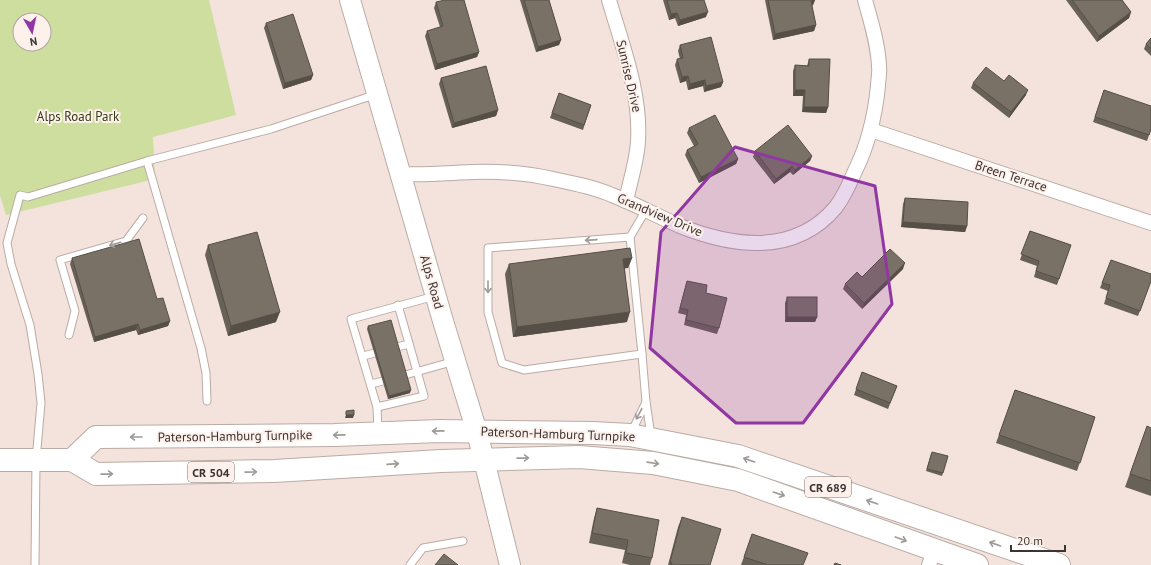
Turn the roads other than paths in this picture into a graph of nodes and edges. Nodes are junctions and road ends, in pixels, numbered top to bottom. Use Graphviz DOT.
graph roads {
  1 [pos="350,0"];
  2 [pos="609,0"];
  3 [pos="865,0"];
  4 [pos="377,94"];
  5 [pos="871,130"];
  6 [pos="147,161"];
  7 [pos="401,174"];
  8 [pos="626,201"];
  9 [pos="646,210"];
  10 [pos="143,218"];
  11 [pos="1151,223"];
  12 [pos="630,237"];
  13 [pos="436,296"];
  14 [pos="398,305"];
  15 [pos="69,334"];
  16 [pos="409,344"];
  17 [pos="397,347"];
  18 [pos="375,353"];
  19 [pos="642,354"];
  20 [pos="362,356"];
  21 [pos="455,361"];
  22 [pos="417,372"];
  23 [pos="405,375"];
  24 [pos="383,381"];
  25 [pos="371,384"];
  26 [pos="207,401"];
  27 [pos="646,402"];
  28 [pos="377,407"];
  29 [pos="477,432"];
  30 [pos="378,434"];
  31 [pos="630,435"];
  32 [pos="652,438"];
  33 [pos="484,458"];
  34 [pos="0,460"];
  35 [pos="36,460"];
  36 [pos="72,460"];
  37 [pos="463,541"];
  38 [pos="932,558"];
  39 [pos="35,565"];
  40 [pos="410,565"];
  41 [pos="510,565"];
  42 [pos="977,565"];
  43 [pos="1059,565"];
  1 -- 4 [label="main road, Alps Road"];
  2 -- 8 [label="street, Sunrise Drive"];
  3 -- 5 [label="street, Grandview Drive"];
  4 -- 6 [label="lane"];
  4 -- 7 [label="main road, Alps Road"];
  5 -- 9 [label="street, Grandview Drive"];
  5 -- 11 [label="street, Breen Terrace"];
  6 -- 26 [label="lane"];
  6 -- 35 [label="lane"];
  7 -- 8 [label="street, Grandview Drive"];
  7 -- 13 [label="main road, Alps Road"];
  8 -- 9 [label="street, Grandview Drive"];
  9 -- 12 [label="lane"];
  10 -- 15 [label="lane, one-way"];
  12 -- 19 [label="lane"];
  12 -- 19 [label="lane, one-way"];
  13 -- 14 [label="lane"];
  13 -- 21 [label="main road, Alps Road"];
  14 -- 16 [label="lane"];
  14 -- 20 [label="lane"];
  16 -- 17 [label="lane"];
  16 -- 22 [label="lane"];
  18 -- 20 [label="lane"];
  19 -- 27 [label="lane"];
  20 -- 25 [label="lane"];
  21 -- 22 [label="lane"];
  21 -- 29 [label="main road, Alps Road"];
  22 -- 23 [label="lane"];
  22 -- 28 [label="lane"];
  24 -- 25 [label="lane"];
  25 -- 28 [label="lane"];
  27 -- 31 [label="lane, one-way"];
  27 -- 32 [label="lane"];
  28 -- 30 [label="lane"];
  29 -- 30 [label="main road, Paterson-Hamburg Turnpike, one-way"];
  29 -- 31 [label="main road, Paterson-Hamburg Turnpike / CR 689"];
  29 -- 33 [label="main road, Alps Road"];
  30 -- 36 [label="main road, Paterson-Hamburg Turnpike, one-way"];
  31 -- 32 [label="main road, Paterson-Hamburg Turnpike / CR 689"];
  43 -- 32 [label="main road, Paterson-Hamburg Turnpike / CR 689, one-way"];
  36 -- 33 [label="main road, Paterson-Hamburg Turnpike / CR 504, one-way"];
  33 -- 38 [label="main road, Paterson-Hamburg Turnpike / CR 689, one-way"];
  33 -- 41 [label="main road, Alps Road"];
  34 -- 35 [label="main road"];
  35 -- 36 [label="main road"];
  35 -- 39 [label="lane"];
  37 -- 40 [label="lane"];
  38 -- 42 [label="main road, Paterson-Hamburg Turnpike / CR 689"];
}
